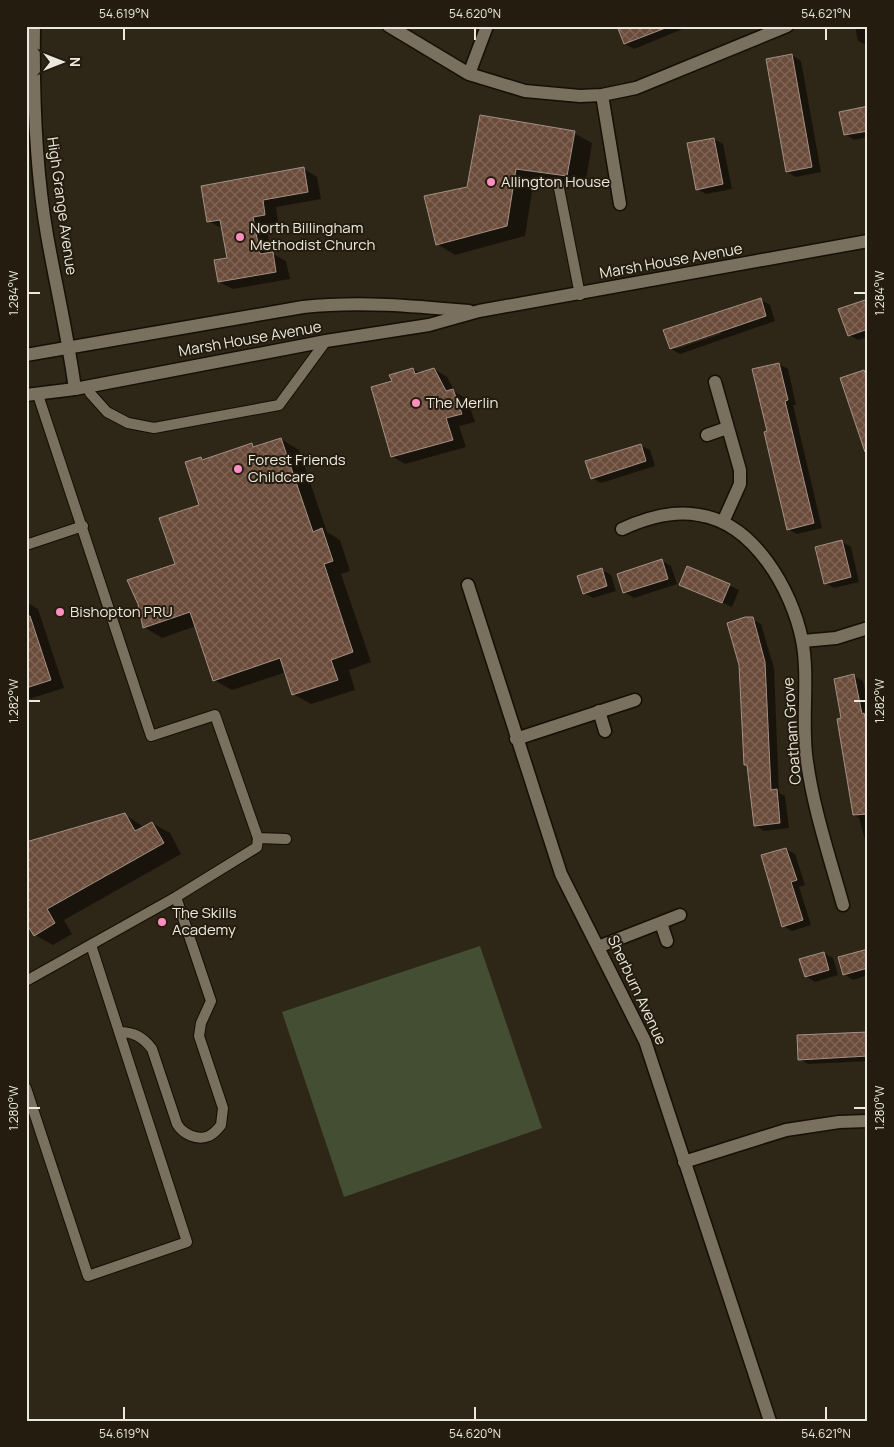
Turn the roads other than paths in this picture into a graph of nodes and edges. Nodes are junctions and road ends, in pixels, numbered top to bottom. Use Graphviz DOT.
graph roads {
  1 [pos="34,26"];
  2 [pos="388,26"];
  3 [pos="487,26"];
  4 [pos="786,26"];
  5 [pos="469,74"];
  6 [pos="602,95"];
  7 [pos="31,140"];
  8 [pos="558,183"];
  9 [pos="620,204"];
  10 [pos="868,241"];
  11 [pos="580,294"];
  12 [pos="479,312"];
  13 [pos="326,341"];
  14 [pos="70,348"];
  15 [pos="26,355"];
  16 [pos="715,382"];
  17 [pos="89,386"];
  18 [pos="76,388"];
  19 [pos="32,395"];
  20 [pos="727,428"];
  21 [pos="707,435"];
  22 [pos="723,522"];
  23 [pos="82,526"];
  24 [pos="622,529"];
  25 [pos="26,545"];
  26 [pos="468,585"];
  27 [pos="868,628"];
  28 [pos="803,642"];
  29 [pos="635,700"];
  30 [pos="599,711"];
  31 [pos="605,731"];
  32 [pos="516,739"];
  33 [pos="258,838"];
  34 [pos="286,839"];
  35 [pos="176,897"];
  36 [pos="843,905"];
  37 [pos="680,915"];
  38 [pos="661,922"];
  39 [pos="667,941"];
  40 [pos="91,945"];
  41 [pos="598,947"];
  42 [pos="26,980"];
  43 [pos="119,1032"];
  44 [pos="26,1088"];
  45 [pos="868,1120"];
  46 [pos="684,1162"];
  47 [pos="770,1421"];
  1 -- 7 [label="street, High Grange Avenue"];
  2 -- 5 [label="street"];
  3 -- 5 [label="street"];
  4 -- 6 [label="street"];
  5 -- 6 [label="street"];
  6 -- 9 [label="street"];
  7 -- 14 [label="street, High Grange Avenue"];
  8 -- 11 [label="lane"];
  10 -- 11 [label="street, Marsh House Avenue"];
  11 -- 12 [label="street, Marsh House Avenue"];
  12 -- 13 [label="street, Marsh House Avenue"];
  12 -- 14 [label="street, Marsh House Avenue"];
  13 -- 17 [label="street, Marsh House Avenue"];
  13 -- 17 [label="lane"];
  14 -- 15 [label="street, Marsh House Avenue"];
  14 -- 18 [label="street, High Grange Avenue"];
  16 -- 20 [label="street"];
  17 -- 18 [label="street, Marsh House Avenue"];
  18 -- 19 [label="street, Marsh House Avenue"];
  19 -- 23 [label="lane"];
  20 -- 21 [label="street"];
  20 -- 22 [label="street"];
  22 -- 24 [label="street"];
  22 -- 28 [label="street, Coatham Grove"];
  23 -- 25 [label="lane"];
  23 -- 33 [label="lane"];
  26 -- 32 [label="street, Sherburn Avenue"];
  27 -- 28 [label="street"];
  28 -- 36 [label="street, Coatham Grove"];
  29 -- 30 [label="street"];
  30 -- 31 [label="street"];
  30 -- 32 [label="street"];
  32 -- 41 [label="street, Sherburn Avenue"];
  33 -- 34 [label="lane"];
  33 -- 35 [label="lane"];
  35 -- 40 [label="lane"];
  35 -- 43 [label="lane"];
  37 -- 38 [label="street"];
  38 -- 39 [label="street"];
  38 -- 41 [label="street"];
  40 -- 42 [label="lane"];
  40 -- 43 [label="lane"];
  41 -- 46 [label="street, Sherburn Avenue"];
  43 -- 44 [label="lane"];
  45 -- 46 [label="street"];
  46 -- 47 [label="street, Sherburn Avenue"];
}
